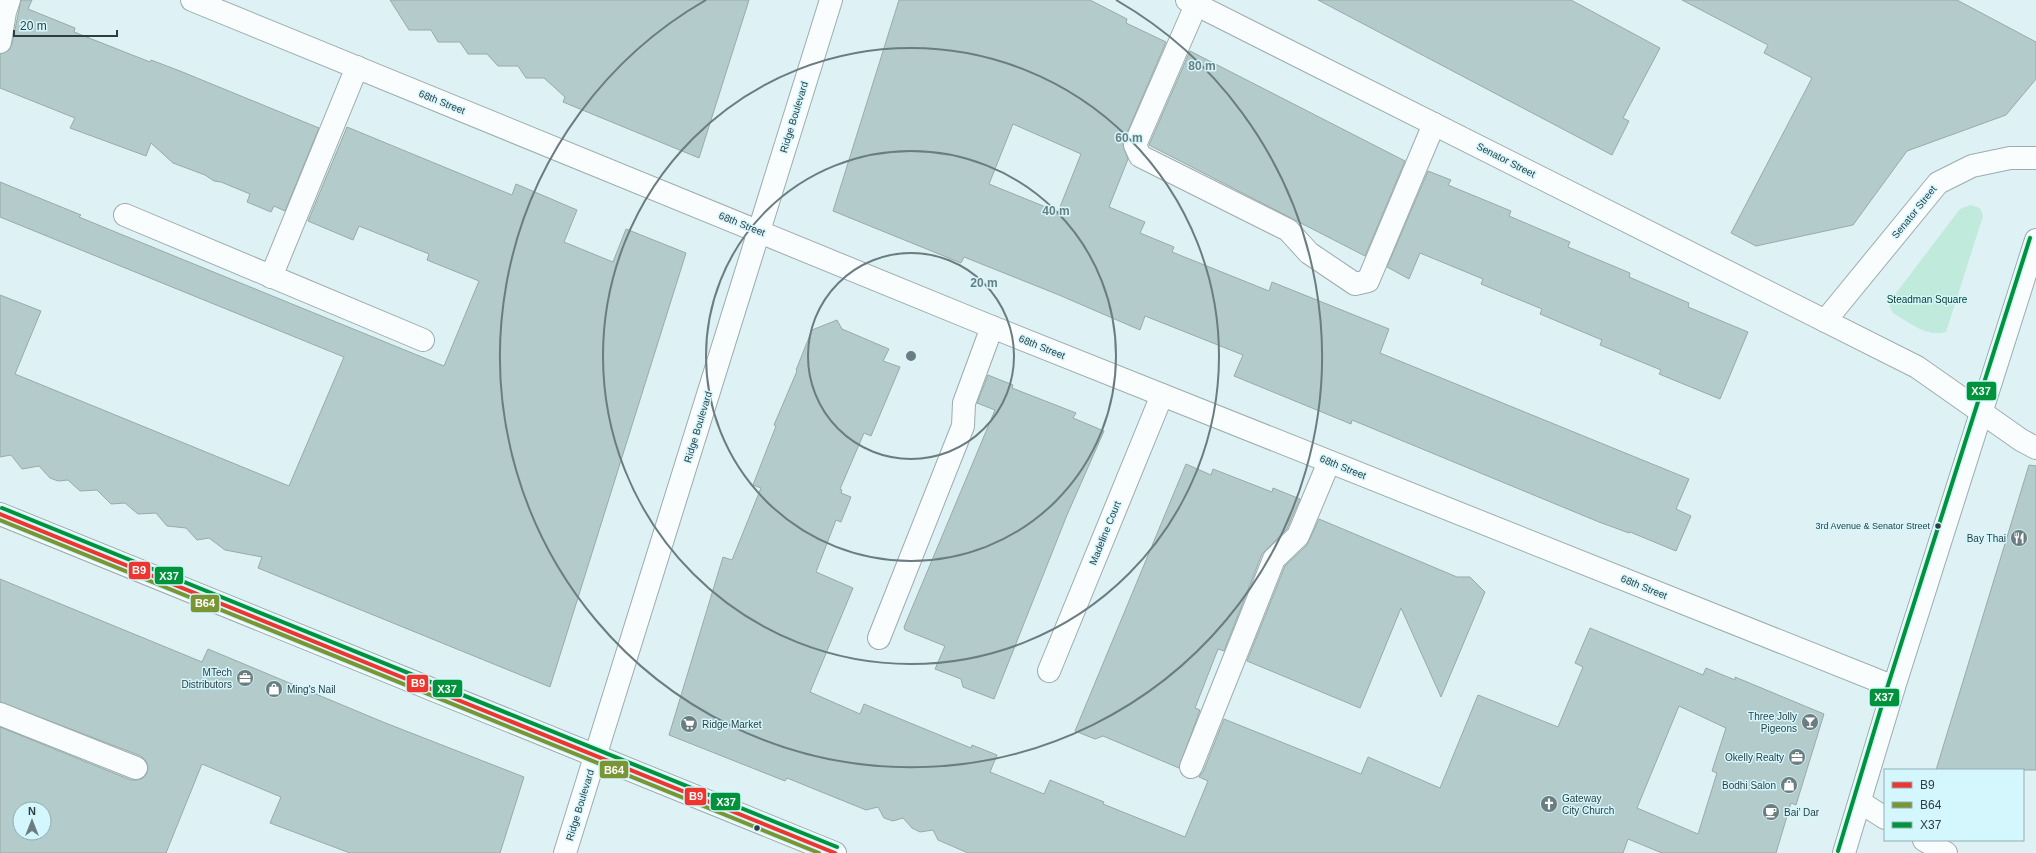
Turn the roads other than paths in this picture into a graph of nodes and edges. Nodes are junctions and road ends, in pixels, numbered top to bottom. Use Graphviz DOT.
graph roads {
  1 [pos="9,0"];
  2 [pos="192,0"];
  3 [pos="831,0"];
  4 [pos="1192,2"];
  5 [pos="0,42"];
  6 [pos="357,67"];
  7 [pos="1434,124"];
  8 [pos="2036,158"];
  9 [pos="125,215"];
  10 [pos="760,231"];
  11 [pos="2036,240"];
  12 [pos="270,277"];
  13 [pos="1825,321"];
  14 [pos="992,327"];
  15 [pos="423,340"];
  16 [pos="1162,395"];
  17 [pos="1982,413"];
  18 [pos="2036,448"];
  19 [pos="1329,462"];
  20 [pos="0,514"];
  21 [pos="879,638"];
  22 [pos="1049,671"];
  23 [pos="1894,687"];
  24 [pos="0,714"];
  25 [pos="595,756"];
  26 [pos="1191,767"];
  27 [pos="136,768"];
  28 [pos="1860,802"];
  29 [pos="1884,817"];
  30 [pos="1926,841"];
  31 [pos="565,853"];
  32 [pos="835,853"];
  33 [pos="1844,853"];
  34 [pos="1946,853"];
  1 -- 5 [label="street"];
  2 -- 6 [label="street, 68th Street"];
  3 -- 10 [label="street, Ridge Boulevard"];
  4 -- 7 [label="street, Senator Street"];
  4 -- 7 [label="street"];
  6 -- 10 [label="street, 68th Street"];
  6 -- 12 [label="street"];
  7 -- 13 [label="street, Senator Street"];
  8 -- 13 [label="street, Senator Street"];
  9 -- 12 [label="street"];
  10 -- 14 [label="street, 68th Street"];
  10 -- 25 [label="street, Ridge Boulevard"];
  11 -- 17 [label="street"];
  12 -- 15 [label="street"];
  13 -- 17 [label="street, Senator Street"];
  14 -- 16 [label="street, 68th Street"];
  14 -- 21 [label="street"];
  16 -- 19 [label="street, 68th Street"];
  16 -- 22 [label="street, Madeline Court"];
  17 -- 18 [label="street, Senator Street"];
  17 -- 23 [label="street"];
  19 -- 23 [label="street, 68th Street"];
  19 -- 26 [label="street"];
  20 -- 25 [label="street"];
  23 -- 28 [label="street"];
  24 -- 27 [label="street"];
  25 -- 31 [label="street, Ridge Boulevard"];
  25 -- 32 [label="street"];
  28 -- 29 [label="street"];
  28 -- 33 [label="street"];
  30 -- 34 [label="street"];
}
